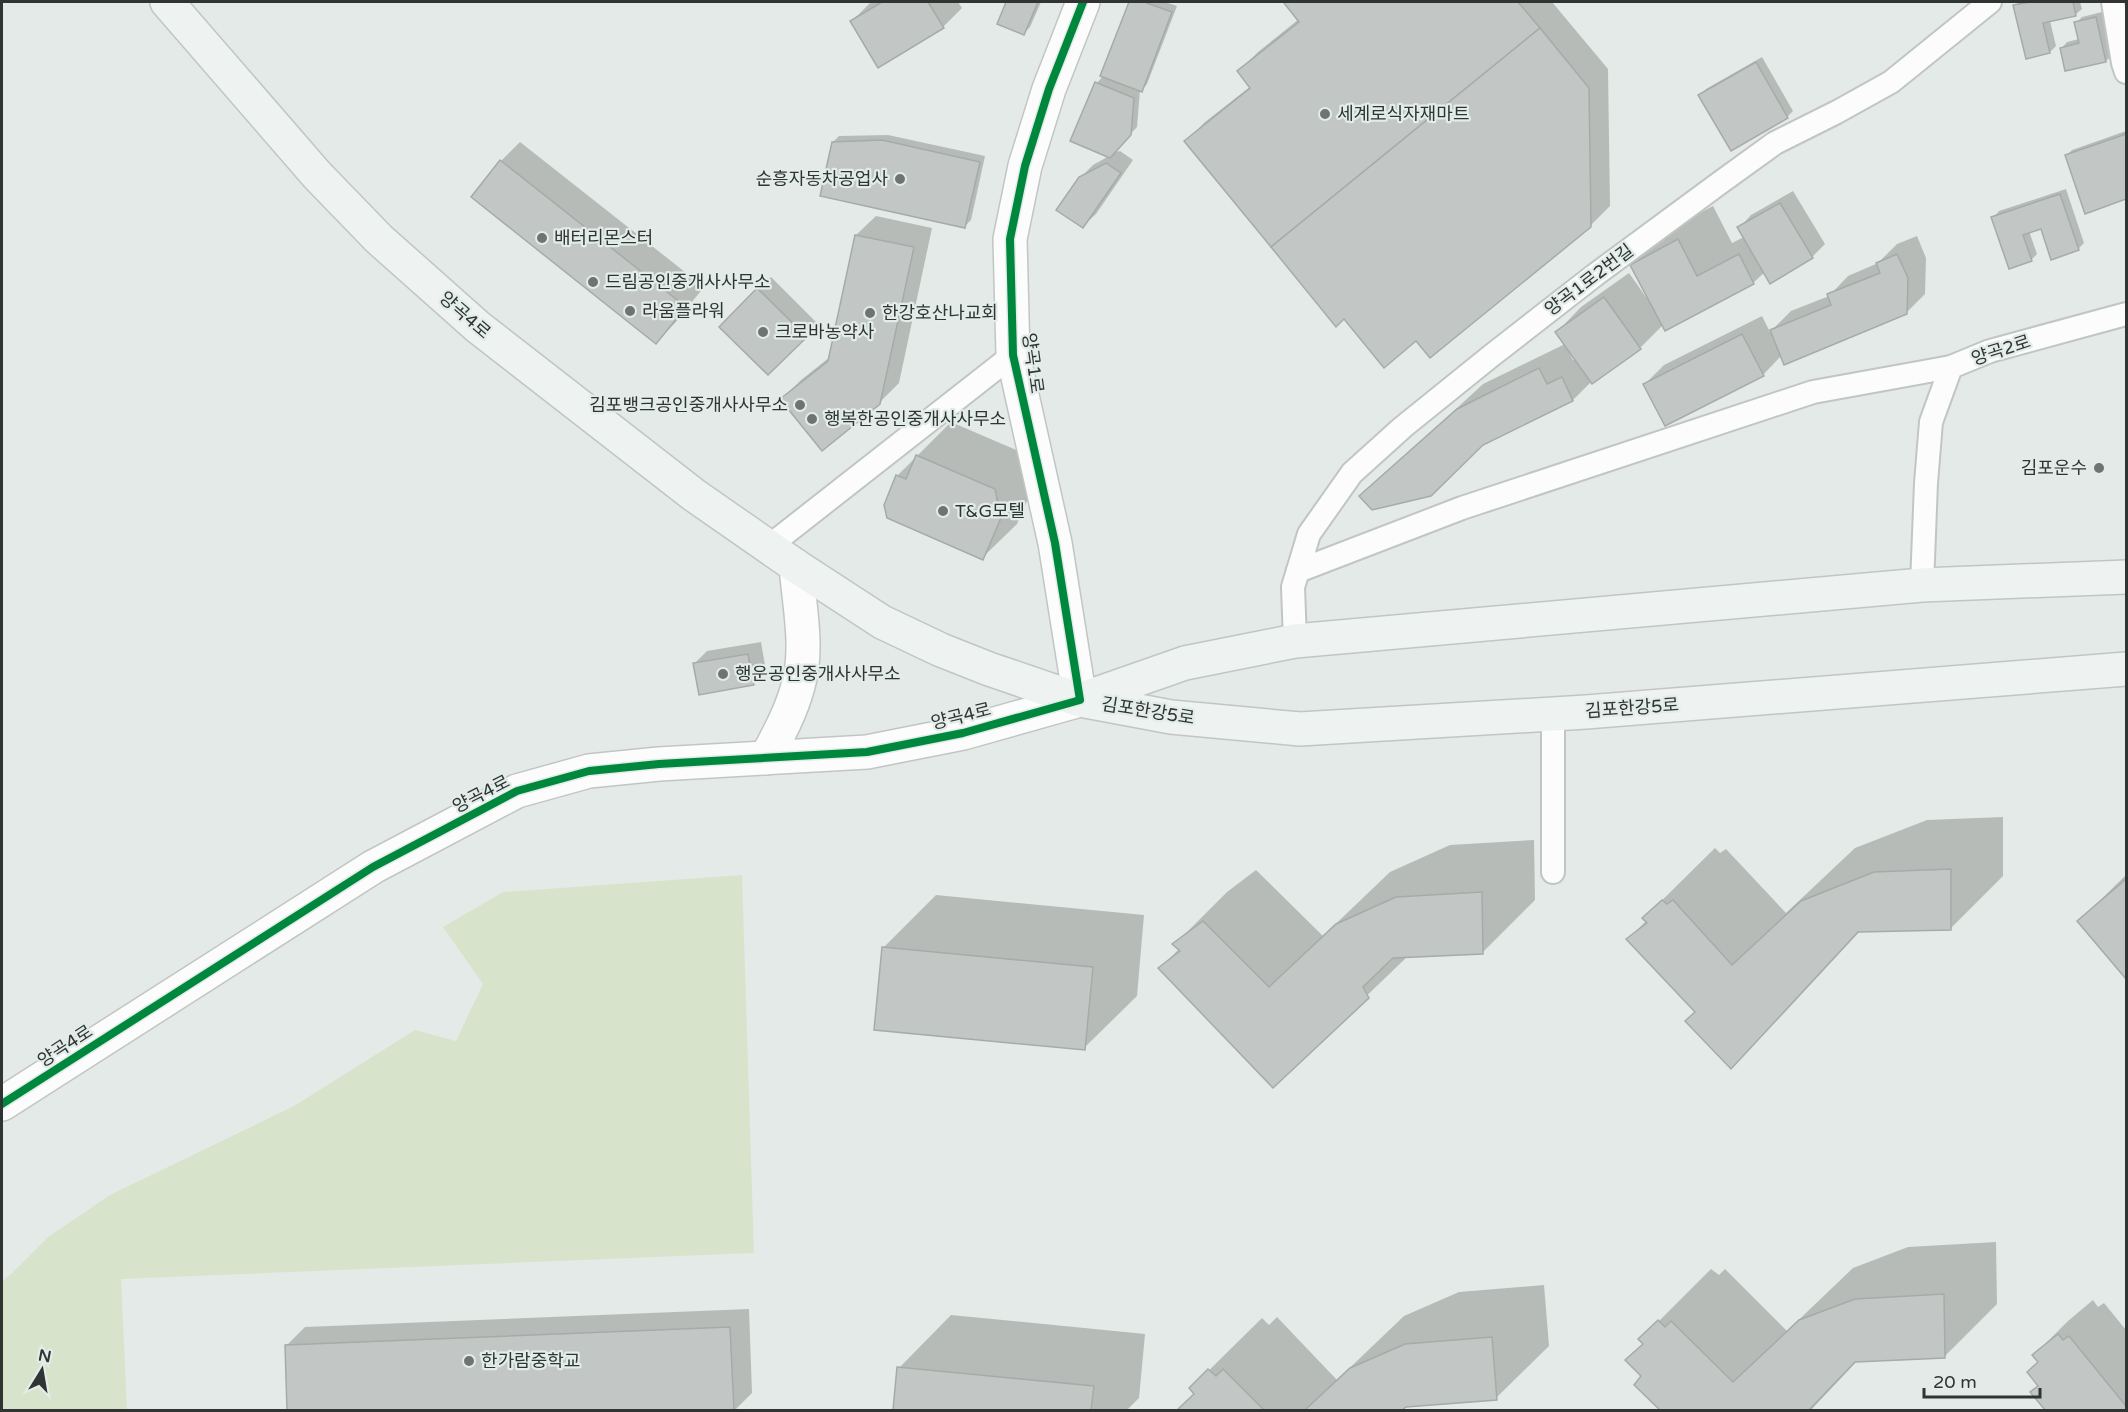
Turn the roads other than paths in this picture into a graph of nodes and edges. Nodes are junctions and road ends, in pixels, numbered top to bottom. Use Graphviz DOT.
graph roads {
  1 [pos="167,2"];
  2 [pos="1083,2"];
  3 [pos="1990,2"];
  4 [pos="2113,2"];
  5 [pos="2127,72"];
  6 [pos="2127,314"];
  7 [pos="1013,356"];
  8 [pos="1951,367"];
  9 [pos="768,547"];
  10 [pos="796,566"];
  11 [pos="1298,571"];
  12 [pos="2127,577"];
  13 [pos="1922,585"];
  14 [pos="1295,641"];
  15 [pos="2127,669"];
  16 [pos="1080,700"];
  17 [pos="1553,714"];
  18 [pos="766,758"];
  19 [pos="1553,872"];
  20 [pos="2,1104"];
  1 -- 9 [label="main road, 양곡4로"];
  2 -- 7 [label="street, 양곡1로"];
  3 -- 11 [label="lane, 양곡1로2번길"];
  4 -- 5 [label="lane"];
  6 -- 8 [label="lane, 양곡2로"];
  7 -- 9 [label="lane"];
  7 -- 16 [label="street, 양곡1로"];
  8 -- 11 [label="lane"];
  8 -- 13 [label="lane, 양곡2로"];
  9 -- 10 [label="main road, 양곡4로"];
  10 -- 16 [label="main road, 양곡4로"];
  10 -- 18 [label="street"];
  11 -- 14 [label="lane, 양곡1로2번길"];
  12 -- 13 [label="main road, 김포한강5로"];
  13 -- 14 [label="main road, 김포한강5로"];
  14 -- 16 [label="main road, 김포한강5로"];
  15 -- 17 [label="main road, 김포한강5로"];
  16 -- 17 [label="main road, 김포한강5로"];
  16 -- 18 [label="street, 양곡4로"];
  17 -- 19 [label="lane"];
  18 -- 20 [label="street, 양곡4로"];
}
